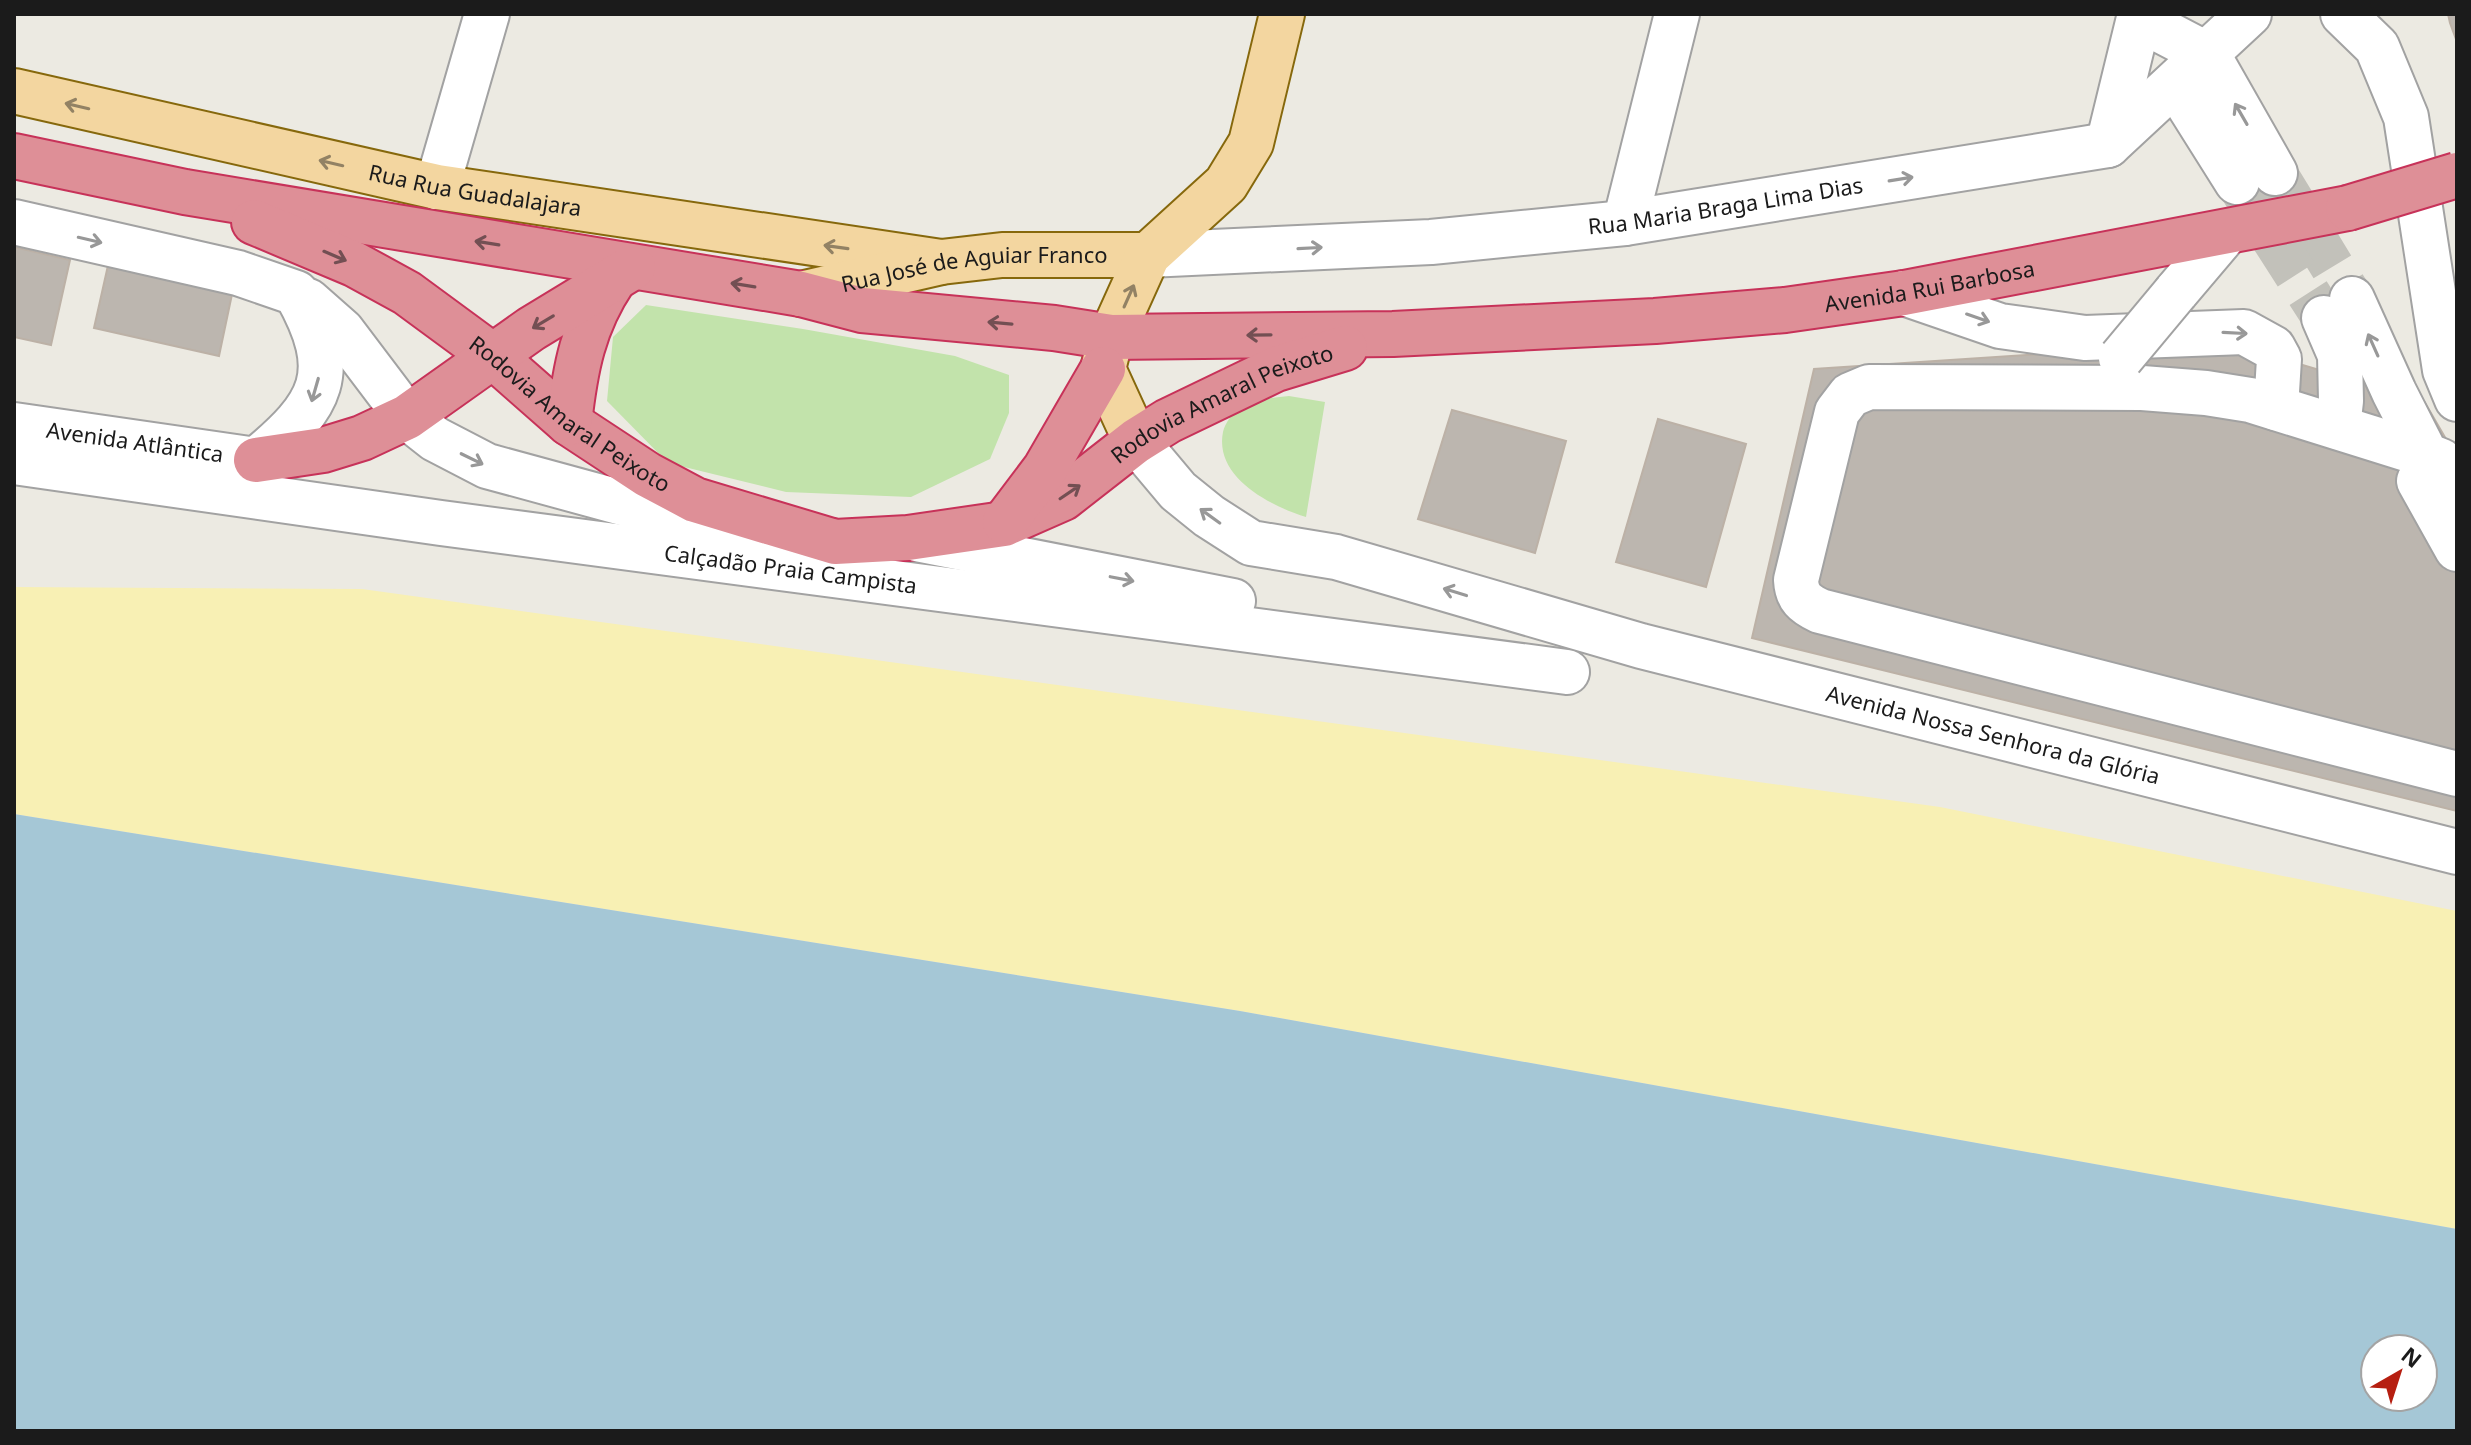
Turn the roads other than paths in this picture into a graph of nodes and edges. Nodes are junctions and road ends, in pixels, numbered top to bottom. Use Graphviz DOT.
graph roads {
  1 [pos="487,14"];
  2 [pos="1282,14"];
  3 [pos="1677,14"];
  4 [pos="2249,14"];
  5 [pos="2343,14"];
  6 [pos="2139,17"];
  7 [pos="2208,55"];
  8 [pos="2176,85"];
  9 [pos="14,91"];
  10 [pos="2108,145"];
  11 [pos="14,156"];
  12 [pos="2457,175"];
  13 [pos="437,187"];
  14 [pos="185,192"];
  15 [pos="14,222"];
  16 [pos="1625,223"];
  17 [pos="2226,233"];
  18 [pos="1148,255"];
  19 [pos="941,262"];
  20 [pos="624,273"];
  21 [pos="296,293"];
  22 [pos="1904,293"];
  23 [pos="801,294"];
  24 [pos="1393,334"];
  25 [pos="1107,353"];
  26 [pos="494,357"];
  27 [pos="2115,365"];
  28 [pos="2457,399"];
  29 [pos="2276,408"];
  30 [pos="407,417"];
  31 [pos="569,423"];
  32 [pos="14,425"];
  33 [pos="2338,427"];
  34 [pos="1136,441"];
  35 [pos="256,460"];
  36 [pos="14,462"];
  37 [pos="2442,468"];
  38 [pos="2457,505"];
  39 [pos="1004,524"];
  40 [pos="908,538"];
  41 [pos="835,542"];
  42 [pos="2457,549"];
  43 [pos="1805,603"];
  44 [pos="1530,615"];
  45 [pos="2130,662"];
  46 [pos="1567,672"];
  47 [pos="2457,747"];
  48 [pos="2457,774"];
  49 [pos="2457,852"];
  1 -- 13 [label="street"];
  2 -- 18 [label="main road, Rua José de Aguiar Franco"];
  3 -- 16 [label="street"];
  4 -- 7 [label="street"];
  5 -- 28 [label="street"];
  6 -- 7 [label="street"];
  6 -- 10 [label="street"];
  7 -- 8 [label="street"];
  8 -- 7 [label="street, one-way"];
  8 -- 10 [label="street"];
  13 -- 9 [label="main road, Rua Rua Guadalajara, one-way"];
  16 -- 10 [label="street, Rua Maria Braga Lima Dias, one-way"];
  11 -- 14 [label="highway, Rodovia Amaral Peixoto"];
  12 -- 17 [label="highway, Avenida Rui Barbosa, bridge"];
  19 -- 13 [label="main road, Rua Rua Guadalajara, one-way"];
  20 -- 14 [label="highway, Rodovia Amaral Peixoto, one-way"];
  14 -- 26 [label="highway, Rodovia Amaral Peixoto, one-way"];
  15 -- 21 [label="street, one-way"];
  18 -- 16 [label="street, Rua Maria Braga Lima Dias, one-way"];
  17 -- 22 [label="highway, Avenida Rui Barbosa"];
  17 -- 27 [label="street, bridge"];
  18 -- 19 [label="main road, Rua José de Aguiar Franco"];
  25 -- 18 [label="main road, Rua José de Aguiar Franco, one-way"];
  19 -- 23 [label="main road, Rua José de Aguiar Franco"];
  23 -- 20 [label="highway, Rodovia Amaral Peixoto, one-way"];
  20 -- 26 [label="highway, one-way"];
  20 -- 31 [label="highway"];
  21 -- 30 [label="street"];
  21 -- 35 [label="street, one-way"];
  22 -- 24 [label="highway, Avenida Rui Barbosa"];
  22 -- 29 [label="street, one-way"];
  25 -- 23 [label="highway, Rodovia Amaral Peixoto, one-way"];
  24 -- 25 [label="highway, Rodovia Amaral Peixoto, one-way"];
  24 -- 34 [label="highway, Rodovia Amaral Peixoto"];
  25 -- 34 [label="main road"];
  25 -- 39 [label="highway"];
  26 -- 30 [label="highway"];
  26 -- 31 [label="highway, Rodovia Amaral Peixoto"];
  27 -- 42 [label="street"];
  27 -- 45 [label="street"];
  29 -- 33 [label="street"];
  29 -- 43 [label="street"];
  30 -- 35 [label="highway"];
  30 -- 41 [label="street, one-way"];
  31 -- 41 [label="highway, Rodovia Amaral Peixoto"];
  32 -- 35 [label="street, Avenida Atlântica"];
  33 -- 37 [label="street"];
  37 -- 33 [label="street, one-way"];
  39 -- 34 [label="highway, Rodovia Amaral Peixoto, one-way"];
  44 -- 34 [label="street, Avenida Nossa Senhora da Glória, one-way"];
  36 -- 46 [label="street, Calçadão Praia Campista"];
  37 -- 38 [label="street"];
  39 -- 40 [label="highway, Rodovia Amaral Peixoto"];
  40 -- 41 [label="highway, Rodovia Amaral Peixoto"];
  40 -- 44 [label="street, one-way"];
  43 -- 45 [label="street"];
  43 -- 48 [label="street"];
  44 -- 49 [label="street, Avenida Nossa Senhora da Glória"];
  45 -- 47 [label="street"];
}
